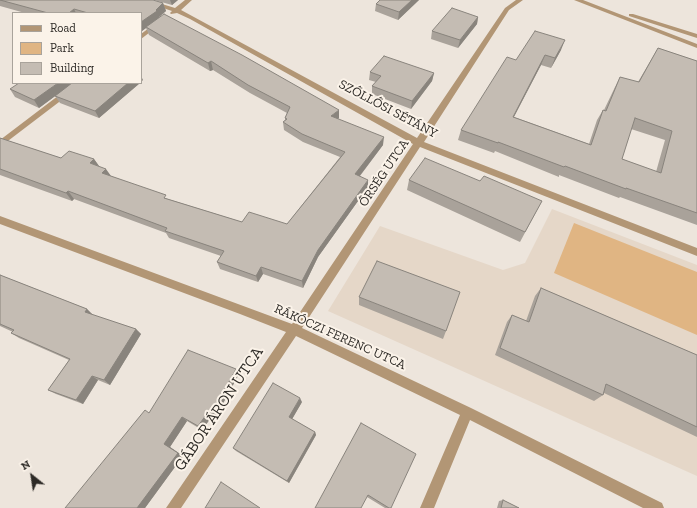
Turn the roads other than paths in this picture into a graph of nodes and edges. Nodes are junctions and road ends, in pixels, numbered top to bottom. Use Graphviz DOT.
graph roads {
  1 [pos="142,0"];
  2 [pos="189,0"];
  3 [pos="520,0"];
  4 [pos="577,0"];
  5 [pos="508,4"];
  6 [pos="594,6"];
  7 [pos="176,10"];
  8 [pos="142,36"];
  9 [pos="697,36"];
  10 [pos="697,46"];
  11 [pos="79,84"];
  12 [pos="419,143"];
  13 [pos="0,144"];
  14 [pos="0,220"];
  15 [pos="697,252"];
  16 [pos="294,330"];
  17 [pos="467,412"];
  18 [pos="173,508"];
  19 [pos="427,508"];
  20 [pos="657,508"];
  1 -- 7 [label="street, SZŐLLŐSI SÉTÁNY"];
  2 -- 7 [label="street"];
  3 -- 5 [label="street, ŐRSÉG UTCA"];
  4 -- 6 [label="street"];
  5 -- 12 [label="street, ŐRSÉG UTCA"];
  6 -- 9 [label="street"];
  6 -- 10 [label="street"];
  7 -- 8 [label="street"];
  7 -- 12 [label="street, SZŐLLŐSI SÉTÁNY"];
  11 -- 13 [label="street"];
  12 -- 15 [label="street, SZŐLLŐSI SÉTÁNY"];
  12 -- 16 [label="street, ŐRSÉG UTCA"];
  14 -- 16 [label="street, RÁKÓCZI FERENC UTCA"];
  16 -- 17 [label="street, RÁKÓCZI FERENC UTCA"];
  16 -- 18 [label="street, GÁBOR ÁRON UTCA"];
  17 -- 19 [label="street"];
  17 -- 20 [label="street, RÁKÓCZI FERENC UTCA"];
}
